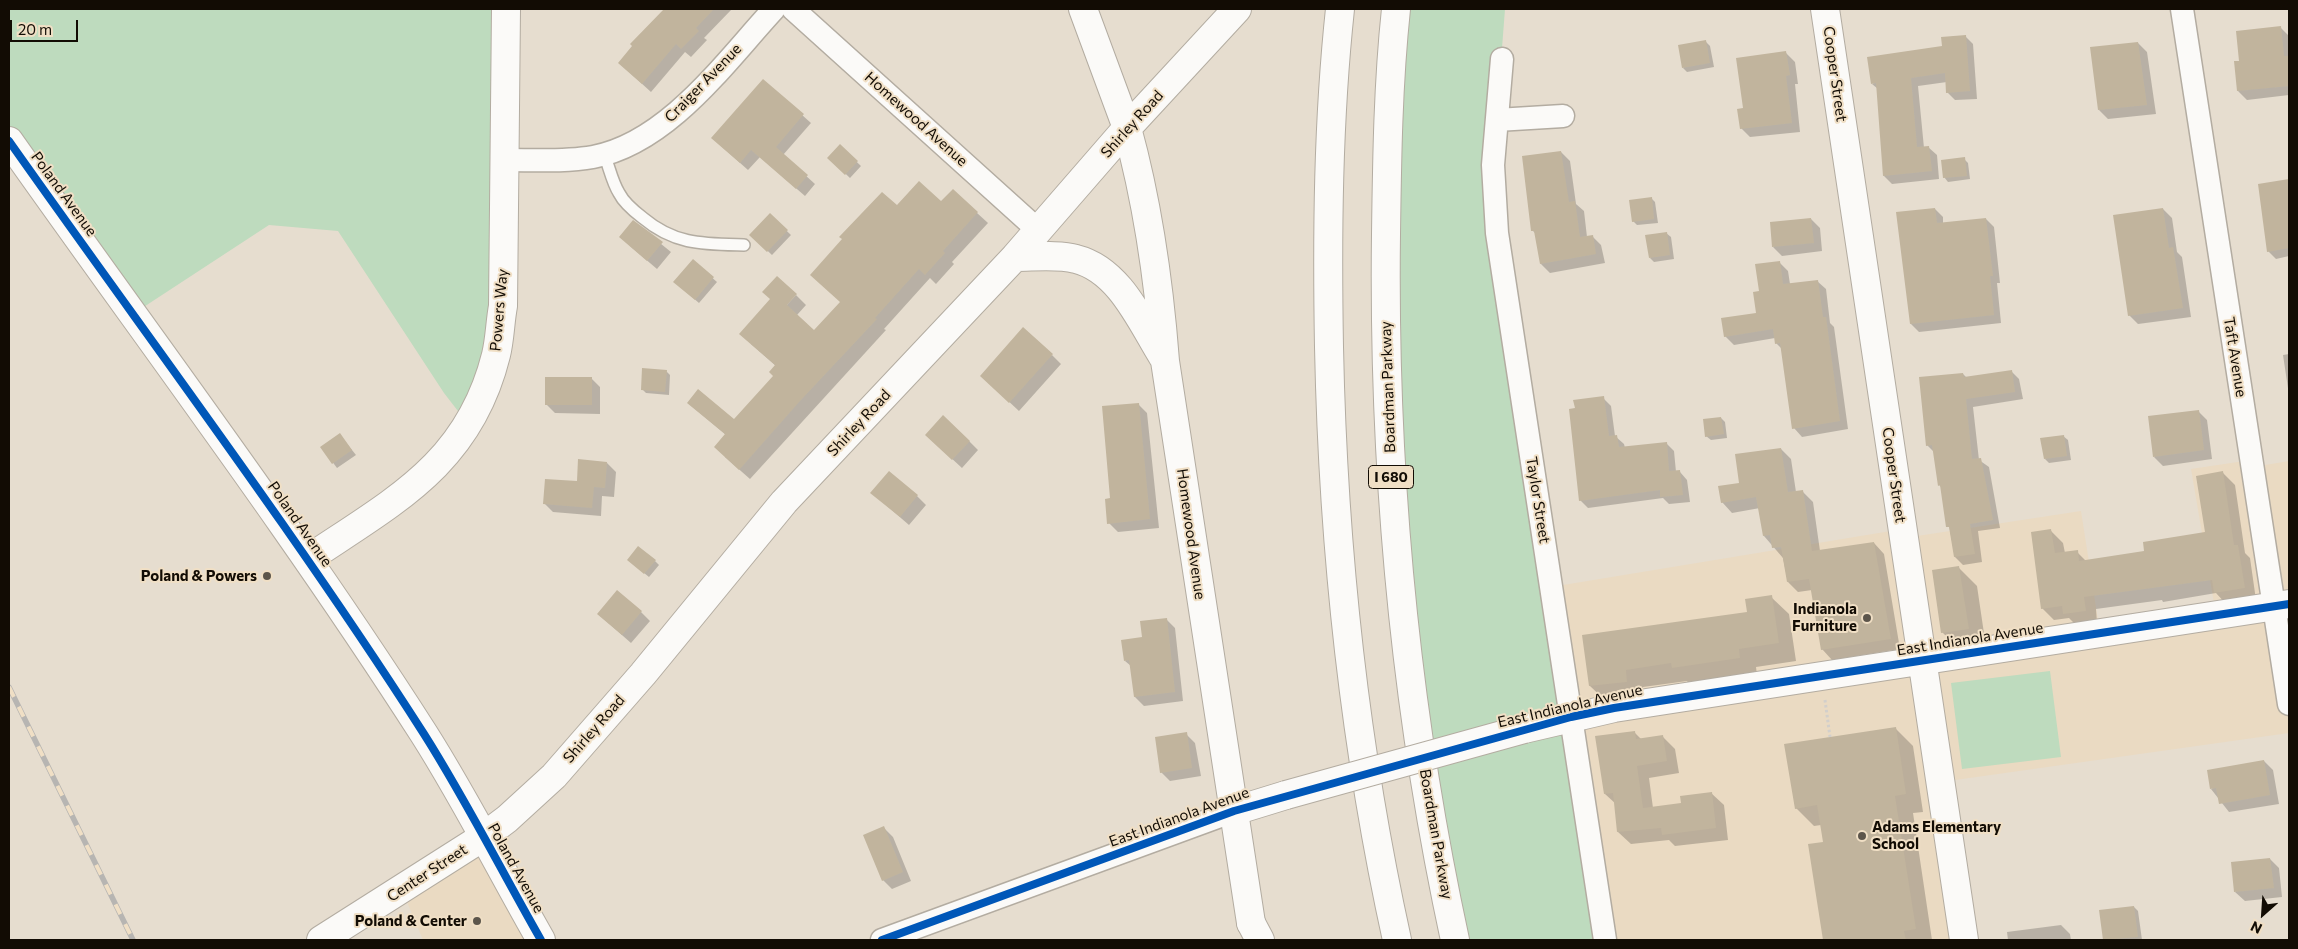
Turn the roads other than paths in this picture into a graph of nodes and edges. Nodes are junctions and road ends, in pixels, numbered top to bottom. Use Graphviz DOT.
graph roads {
  1 [pos="506,9"];
  2 [pos="774,9"];
  3 [pos="793,9"];
  4 [pos="1083,9"];
  5 [pos="1237,9"];
  6 [pos="1340,9"];
  7 [pos="1396,9"];
  8 [pos="1825,9"];
  9 [pos="2182,9"];
  10 [pos="1502,59"];
  11 [pos="1563,116"];
  12 [pos="1496,120"];
  13 [pos="1127,128"];
  14 [pos="9,141"];
  15 [pos="604,154"];
  16 [pos="506,160"];
  17 [pos="1038,230"];
  18 [pos="744,245"];
  19 [pos="1015,257"];
  20 [pos="1165,361"];
  21 [pos="308,559"];
  22 [pos="2282,605"];
  23 [pos="1922,660"];
  24 [pos="2289,704"];
  25 [pos="1570,717"];
  26 [pos="1234,810"];
  27 [pos="483,837"];
  28 [pos="1255,934"];
  29 [pos="321,940"];
  30 [pos="541,940"];
  31 [pos="882,940"];
  32 [pos="1397,940"];
  33 [pos="1455,940"];
  34 [pos="1604,940"];
  35 [pos="1964,940"];
  1 -- 16 [label="main road, Powers Way"];
  2 -- 15 [label="street, Craiger Avenue"];
  3 -- 17 [label="street, Homewood Avenue"];
  4 -- 13 [label="main road, Homewood Avenue"];
  5 -- 13 [label="main road, Shirley Road"];
  6 -- 32 [label="main road"];
  7 -- 33 [label="main road, Boardman Parkway / I 680"];
  8 -- 23 [label="main road, Cooper Street"];
  9 -- 22 [label="street, Taft Avenue"];
  10 -- 12 [label="street, Taylor Street"];
  11 -- 12 [label="street"];
  12 -- 25 [label="street, Taylor Street"];
  13 -- 17 [label="main road, Shirley Road"];
  13 -- 20 [label="main road, Homewood Avenue"];
  14 -- 21 [label="main road, Poland Avenue"];
  15 -- 16 [label="street, Craiger Avenue"];
  15 -- 18 [label="lane"];
  16 -- 21 [label="main road, Powers Way"];
  17 -- 19 [label="main road, Shirley Road"];
  19 -- 20 [label="main road"];
  19 -- 27 [label="main road, Shirley Road"];
  20 -- 26 [label="main road, Homewood Avenue"];
  21 -- 27 [label="main road, Poland Avenue"];
  22 -- 23 [label="main road, East Indianola Avenue"];
  22 -- 24 [label="street, Taft Avenue"];
  23 -- 25 [label="main road, East Indianola Avenue"];
  23 -- 35 [label="main road, Cooper Street"];
  25 -- 26 [label="main road, East Indianola Avenue, bridge"];
  25 -- 34 [label="street, Taylor Street"];
  26 -- 28 [label="main road, Homewood Avenue"];
  26 -- 31 [label="street, East Indianola Avenue"];
  27 -- 29 [label="main road, Center Street"];
  27 -- 30 [label="main road, Poland Avenue"];
}
